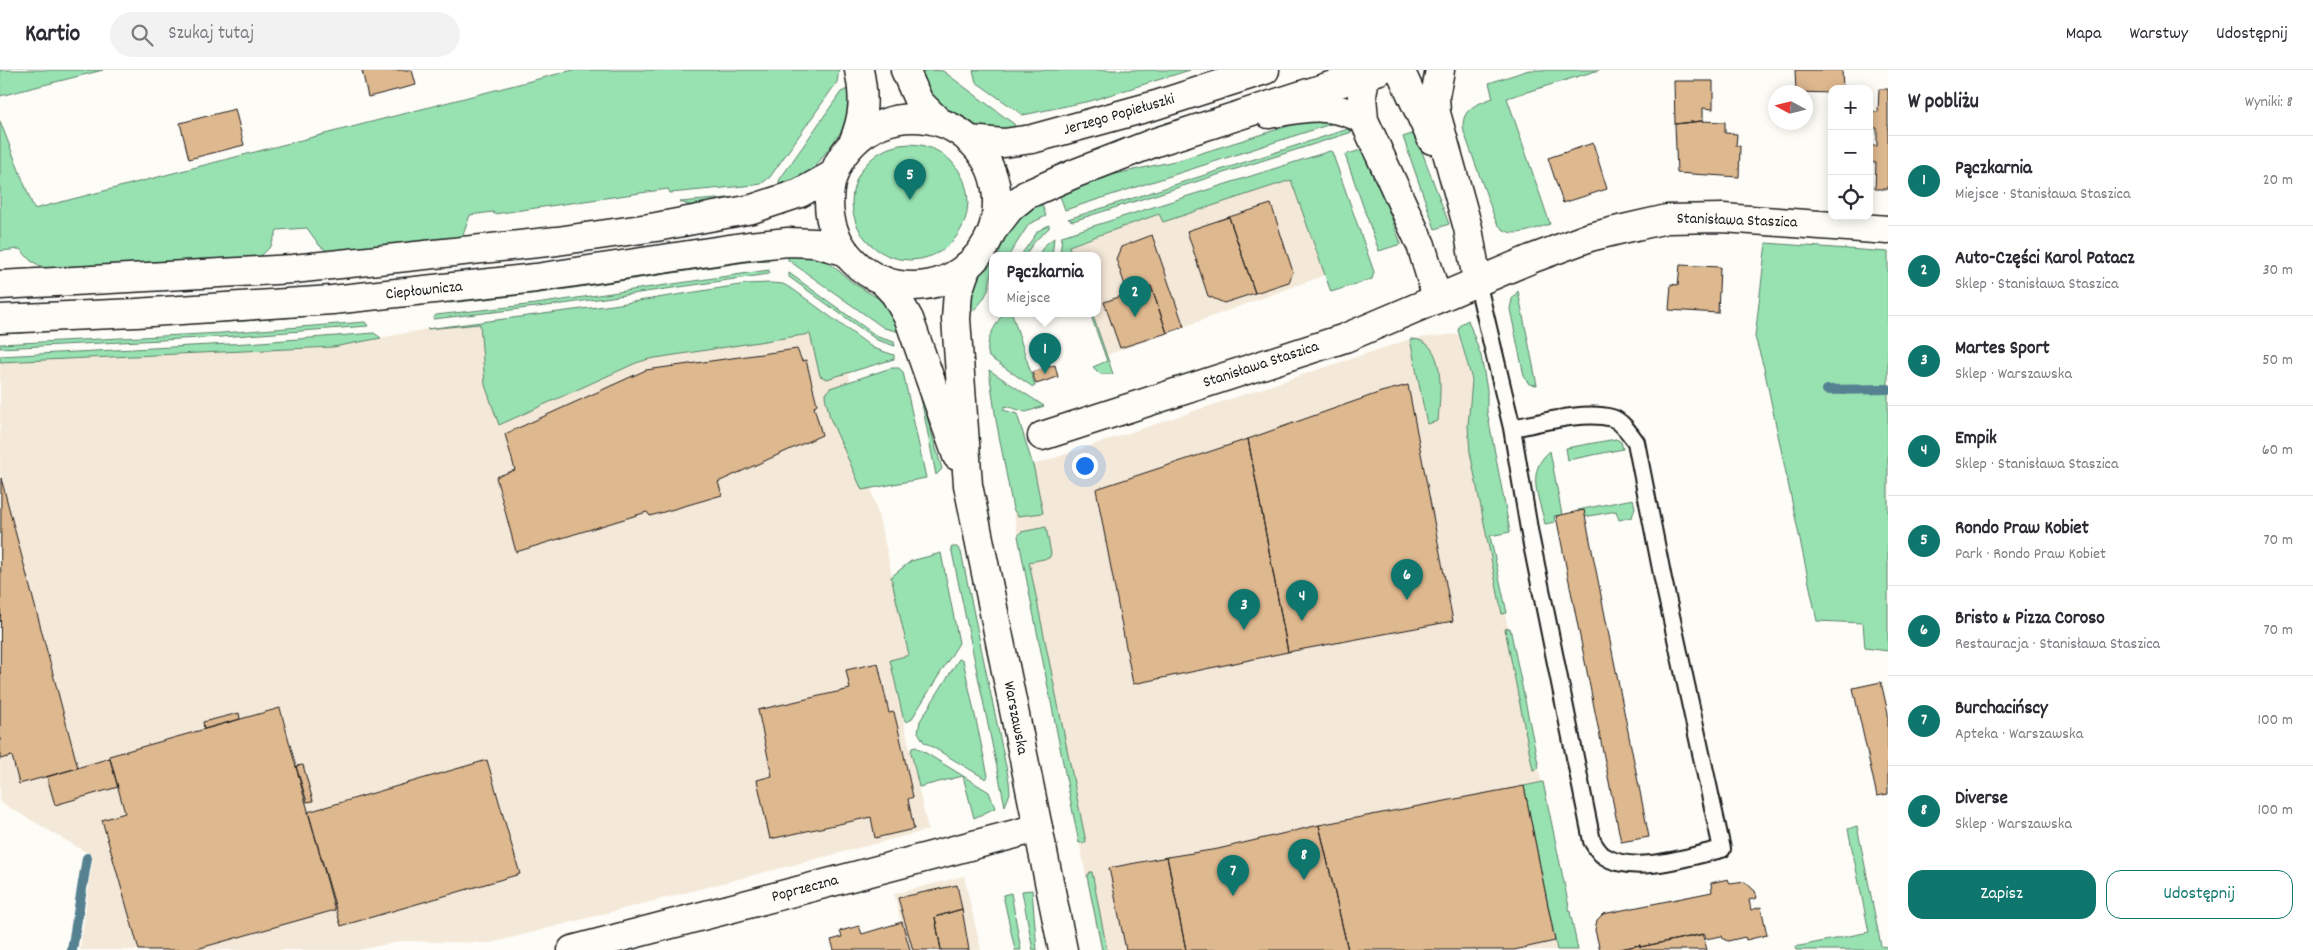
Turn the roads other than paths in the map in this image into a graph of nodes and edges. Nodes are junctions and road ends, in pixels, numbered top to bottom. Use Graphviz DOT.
graph roads {
  1 [pos="859,70"];
  2 [pos="905,70"];
  3 [pos="1265,70"];
  4 [pos="1400,70"];
  5 [pos="1440,70"];
  6 [pos="1370,72"];
  7 [pos="1364,120"];
  8 [pos="939,122"];
  9 [pos="1191,130"];
  10 [pos="969,140"];
  11 [pos="853,143"];
  12 [pos="834,174"];
  13 [pos="1457,190"];
  14 [pos="1888,230"];
  15 [pos="992,231"];
  16 [pos="844,251"];
  17 [pos="967,266"];
  18 [pos="882,280"];
  19 [pos="1476,281"];
  20 [pos="0,285"];
  21 [pos="1437,298"];
  22 [pos="0,319"];
  23 [pos="1512,428"];
  24 [pos="1042,436"];
  25 [pos="968,485"];
  26 [pos="1038,828"];
  27 [pos="572,950"];
  28 [pos="1063,950"];
  1 -- 11 [label="main road"];
  2 -- 8 [label="main road"];
  3 -- 10 [label="main road, Jerzego Popiełuszki"];
  4 -- 13 [label="main road"];
  5 -- 13 [label="main road"];
  6 -- 7 [label="main road"];
  6 -- 9 [label="main road"];
  7 -- 9 [label="main road"];
  7 -- 21 [label="main road"];
  8 -- 10 [label="main road"];
  8 -- 11 [label="main road"];
  9 -- 15 [label="main road"];
  10 -- 15 [label="main road"];
  11 -- 12 [label="main road"];
  12 -- 16 [label="main road"];
  12 -- 20 [label="main road"];
  13 -- 19 [label="main road"];
  14 -- 19 [label="main road, Stanisława Staszica"];
  15 -- 17 [label="main road"];
  16 -- 18 [label="main road"];
  16 -- 22 [label="main road, Ciepłownicza"];
  17 -- 18 [label="main road"];
  17 -- 25 [label="main road, Warszawska"];
  18 -- 25 [label="main road, Warszawska"];
  19 -- 21 [label="main road, Stanisława Staszica"];
  19 -- 23 [label="lane"];
  21 -- 24 [label="main road, Stanisława Staszica"];
  23 -- 23 [label="lane"];
  25 -- 26 [label="main road, Warszawska"];
  26 -- 27 [label="main road, Poprzeczna"];
  26 -- 28 [label="main road, Warszawska"];
}
